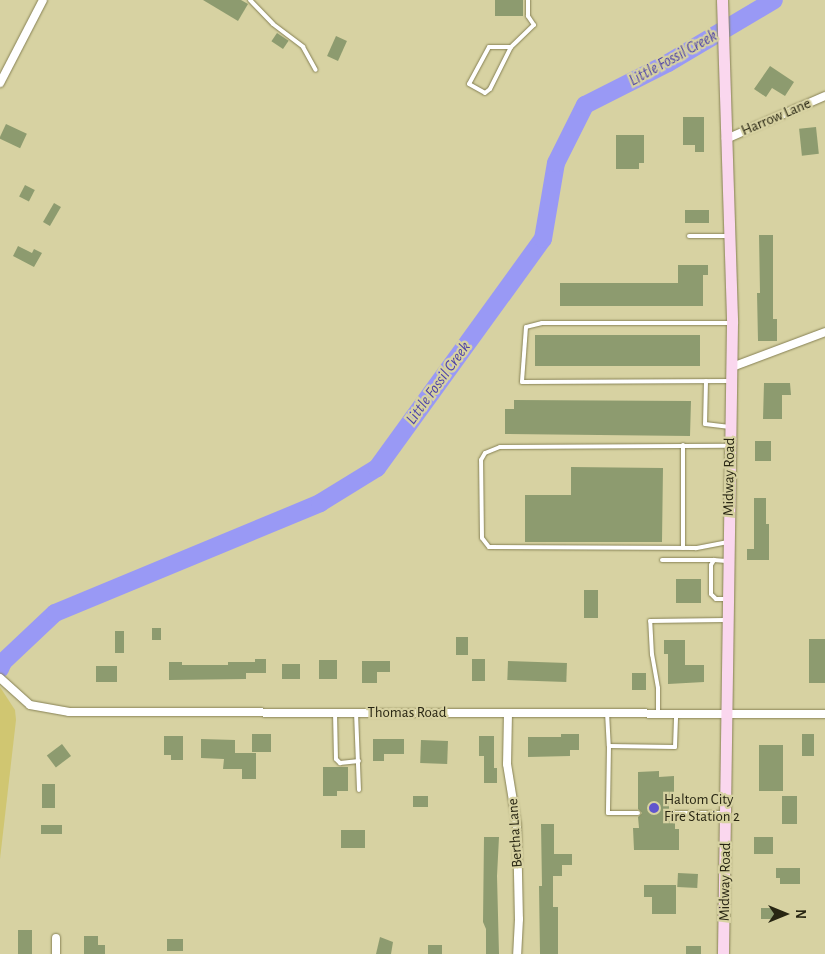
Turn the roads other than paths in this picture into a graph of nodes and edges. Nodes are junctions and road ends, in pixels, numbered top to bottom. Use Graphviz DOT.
graph roads {
  1 [pos="44,0"];
  2 [pos="250,0"];
  3 [pos="528,0"];
  4 [pos="722,1"];
  5 [pos="511,47"];
  6 [pos="316,70"];
  7 [pos="0,83"];
  8 [pos="825,96"];
  9 [pos="726,138"];
  10 [pos="689,236"];
  11 [pos="730,236"];
  12 [pos="732,323"];
  13 [pos="825,332"];
  14 [pos="732,367"];
  15 [pos="706,381"];
  16 [pos="731,381"];
  17 [pos="730,427"];
  18 [pos="683,445"];
  19 [pos="730,446"];
  20 [pos="728,542"];
  21 [pos="683,548"];
  22 [pos="662,560"];
  23 [pos="714,560"];
  24 [pos="728,561"];
  25 [pos="728,600"];
  26 [pos="728,620"];
  27 [pos="0,678"];
  28 [pos="335,712"];
  29 [pos="356,712"];
  30 [pos="608,712"];
  31 [pos="658,712"];
  32 [pos="676,712"];
  33 [pos="727,712"];
  34 [pos="508,713"];
  35 [pos="825,714"];
  36 [pos="609,746"];
  37 [pos="360,761"];
  38 [pos="360,790"];
  39 [pos="638,813"];
  40 [pos="669,813"];
  41 [pos="726,813"];
  42 [pos="56,938"];
  43 [pos="56,954"];
  44 [pos="517,954"];
  45 [pos="724,954"];
  1 -- 7 [label="street"];
  2 -- 6 [label="lane"];
  3 -- 5 [label="lane"];
  4 -- 9 [label="main road, Midway Road"];
  5 -- 5 [label="lane"];
  8 -- 9 [label="street, Harrow Lane"];
  9 -- 11 [label="main road, Midway Road"];
  10 -- 11 [label="lane"];
  11 -- 12 [label="main road, Midway Road"];
  12 -- 14 [label="main road, Midway Road"];
  12 -- 15 [label="lane"];
  13 -- 14 [label="street"];
  14 -- 16 [label="main road, Midway Road"];
  15 -- 16 [label="lane"];
  15 -- 17 [label="lane"];
  16 -- 17 [label="main road, Midway Road"];
  17 -- 19 [label="main road, Midway Road"];
  18 -- 19 [label="lane"];
  18 -- 21 [label="lane"];
  18 -- 21 [label="lane"];
  19 -- 20 [label="main road, Midway Road"];
  20 -- 21 [label="lane"];
  20 -- 24 [label="main road, Midway Road"];
  22 -- 23 [label="lane"];
  23 -- 24 [label="lane"];
  23 -- 25 [label="lane"];
  24 -- 25 [label="main road, Midway Road"];
  25 -- 26 [label="main road, Midway Road"];
  26 -- 31 [label="lane"];
  26 -- 33 [label="main road, Midway Road"];
  27 -- 28 [label="street, Thomas Road"];
  28 -- 29 [label="street, Thomas Road"];
  28 -- 37 [label="lane"];
  29 -- 34 [label="street, Thomas Road"];
  29 -- 37 [label="lane"];
  30 -- 31 [label="street, Thomas Road"];
  30 -- 34 [label="street, Thomas Road"];
  30 -- 36 [label="lane"];
  31 -- 32 [label="street, Thomas Road"];
  32 -- 33 [label="street, Thomas Road"];
  32 -- 36 [label="lane"];
  33 -- 35 [label="street, Thomas Road"];
  33 -- 41 [label="main road, Midway Road"];
  34 -- 44 [label="street, Bertha Lane"];
  36 -- 39 [label="lane"];
  37 -- 38 [label="lane"];
  40 -- 41 [label="lane"];
  41 -- 45 [label="main road, Midway Road"];
  42 -- 43 [label="street"];
}
